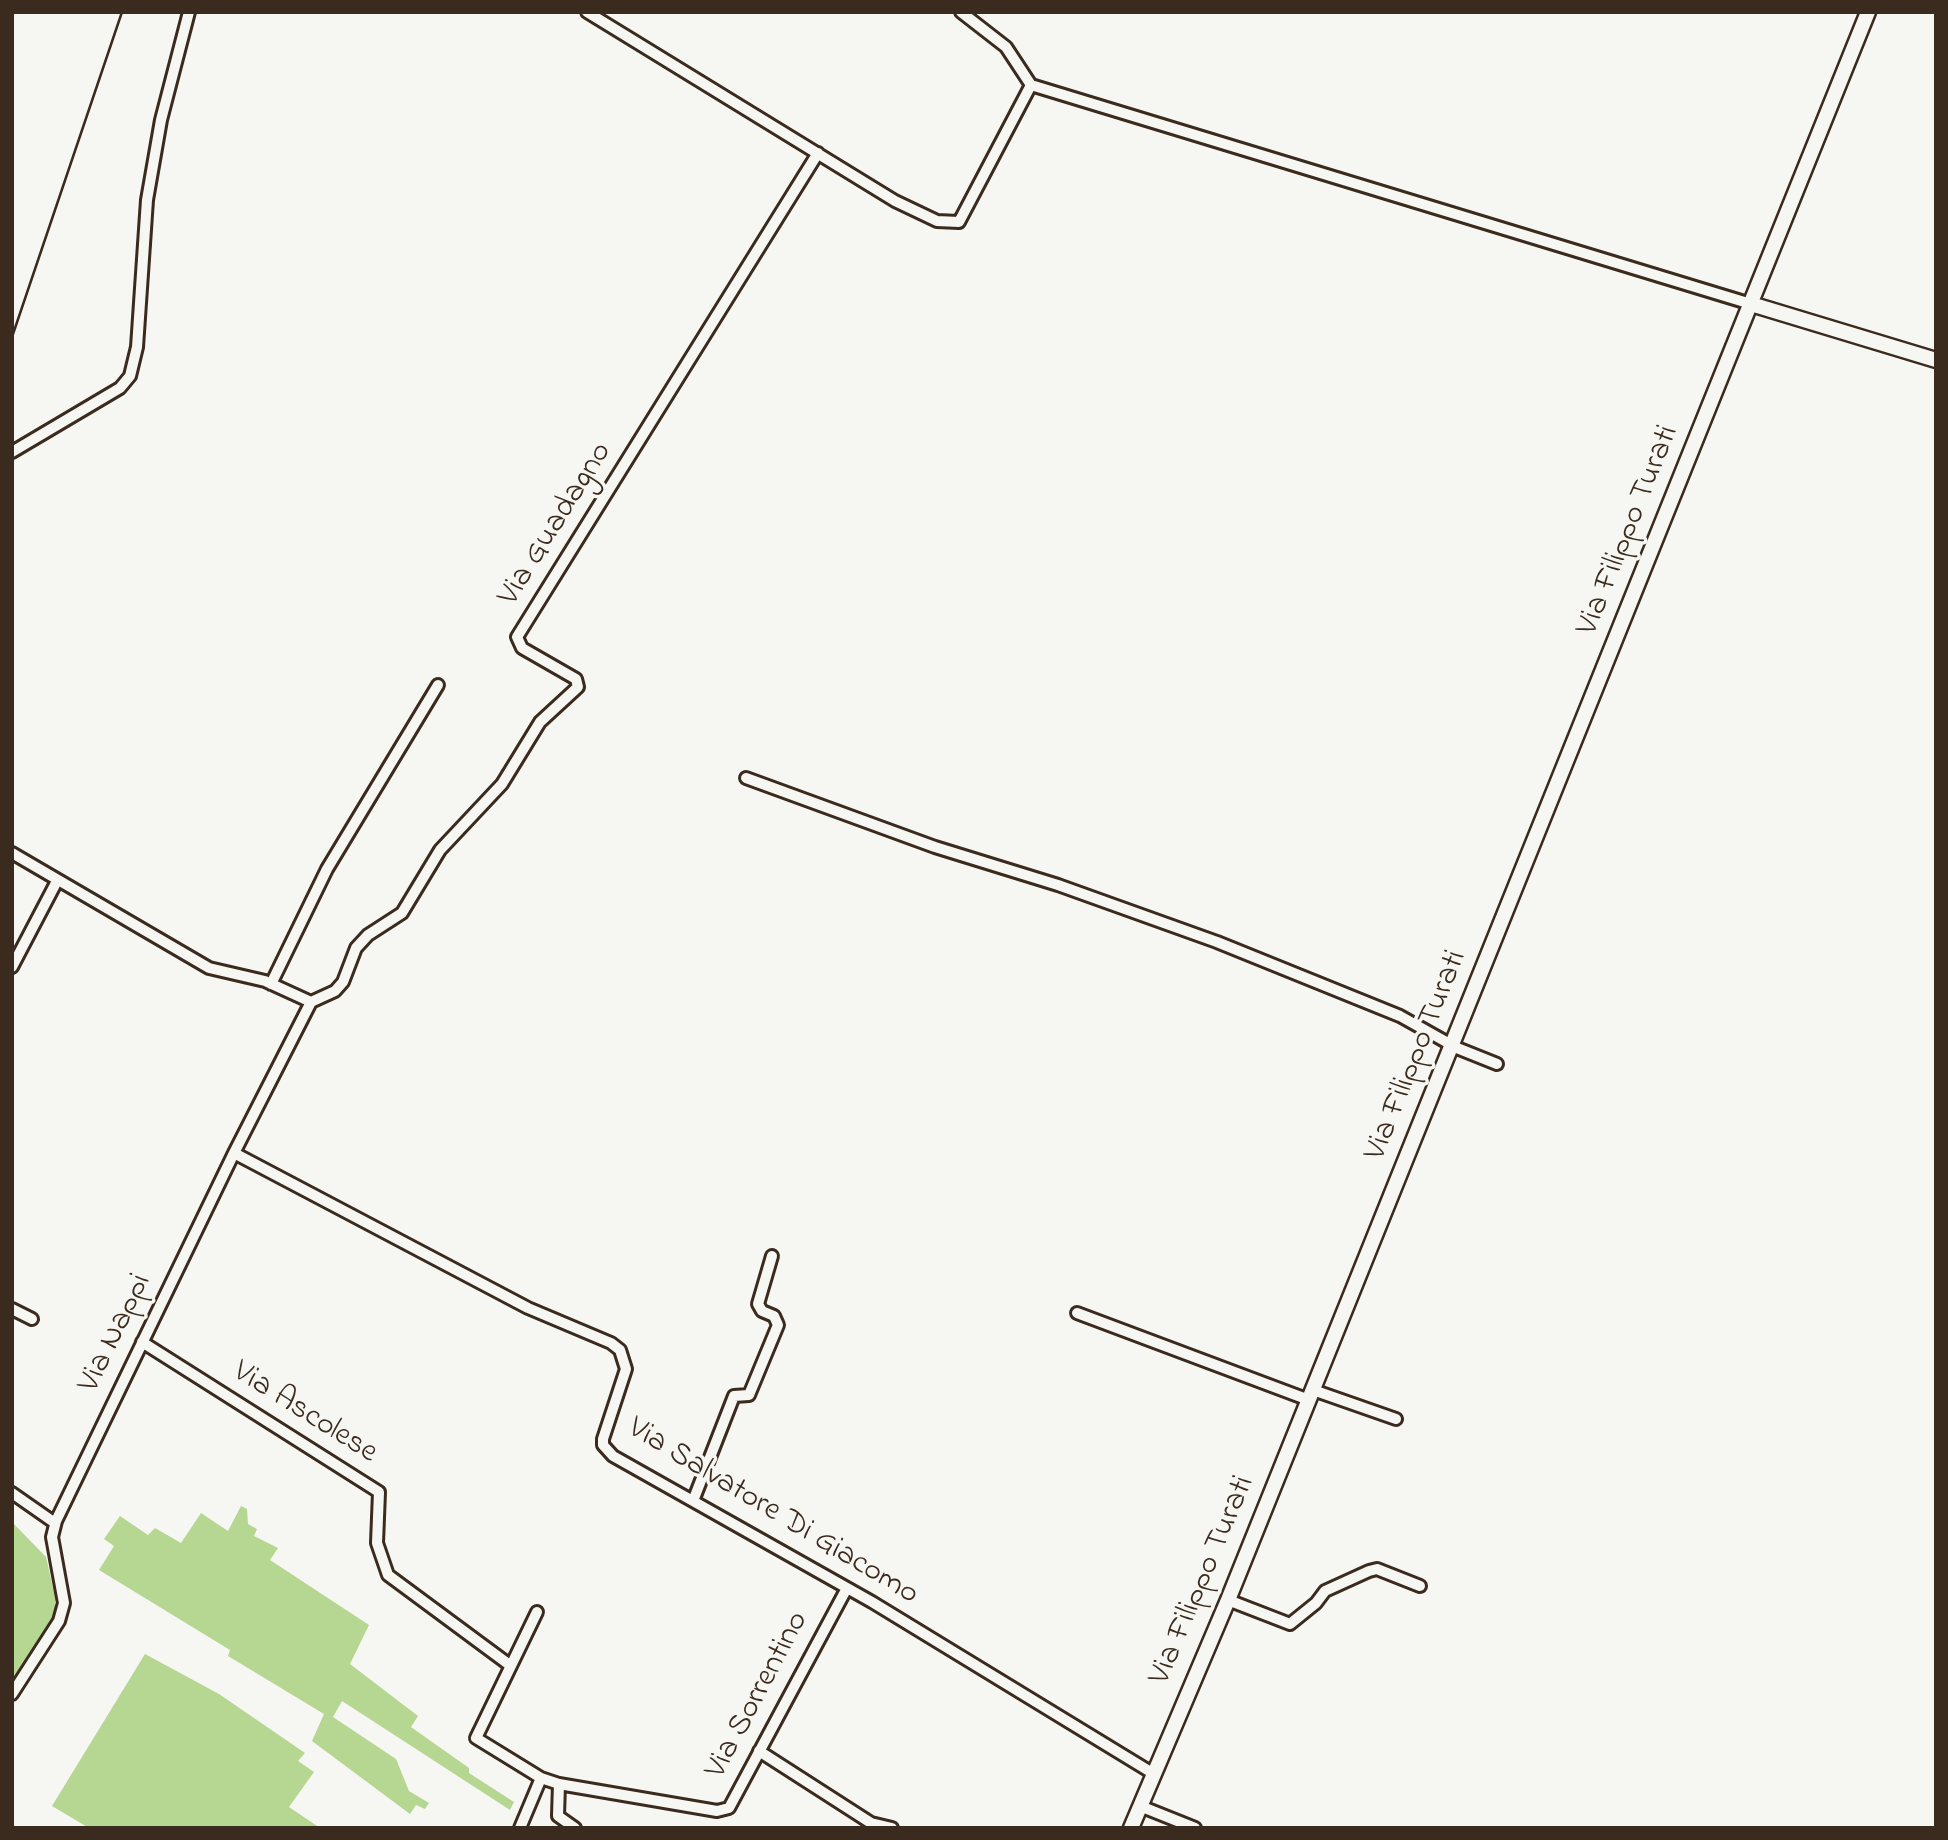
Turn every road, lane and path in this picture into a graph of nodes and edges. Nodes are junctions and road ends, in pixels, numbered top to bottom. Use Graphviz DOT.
graph roads {
  1 [pos="189,12"];
  2 [pos="587,12"];
  3 [pos="961,12"];
  4 [pos="1868,12"];
  5 [pos="1031,85"];
  6 [pos="818,153"];
  7 [pos="1751,304"];
  8 [pos="1936,360"];
  9 [pos="12,452"];
  10 [pos="438,685"];
  11 [pos="746,778"];
  12 [pos="12,853"];
  13 [pos="57,881"];
  14 [pos="12,967"];
  15 [pos="271,984"];
  16 [pos="311,1002"];
  17 [pos="1453,1046"];
  18 [pos="1497,1064"];
  19 [pos="234,1153"];
  20 [pos="772,1256"];
  21 [pos="12,1309"];
  22 [pos="1077,1313"];
  23 [pos="32,1319"];
  24 [pos="142,1342"];
  25 [pos="1311,1395"];
  26 [pos="1396,1419"];
  27 [pos="12,1493"];
  28 [pos="693,1501"];
  29 [pos="55,1524"];
  30 [pos="1420,1586"];
  31 [pos="846,1588"];
  32 [pos="1228,1600"];
  33 [pos="537,1612"];
  34 [pos="510,1666"];
  35 [pos="12,1694"];
  36 [pos="759,1751"];
  37 [pos="1154,1774"];
  38 [pos="541,1778"];
  39 [pos="559,1784"];
  40 [pos="1140,1806"];
  41 [pos="520,1828"];
  42 [pos="575,1828"];
  43 [pos="892,1828"];
  44 [pos="1131,1828"];
  45 [pos="1195,1828"];
  1 -- 9 [label="street"];
  2 -- 6 [label="street"];
  3 -- 5 [label="street"];
  4 -- 7 [label="street, Via Filippo Turati"];
  5 -- 6 [label="street"];
  5 -- 7 [label="street"];
  6 -- 16 [label="street, Via Guadagno"];
  7 -- 8 [label="street"];
  7 -- 17 [label="street, Via Filippo Turati"];
  10 -- 15 [label="street"];
  11 -- 17 [label="street"];
  12 -- 13 [label="street"];
  13 -- 14 [label="street"];
  13 -- 15 [label="street"];
  15 -- 16 [label="street"];
  16 -- 19 [label="street, Via Nappi"];
  17 -- 18 [label="street"];
  17 -- 25 [label="street, Via Filippo Turati"];
  19 -- 24 [label="street, Via Nappi"];
  19 -- 28 [label="street, Via Salvatore Di Giacomo"];
  20 -- 28 [label="street"];
  21 -- 23 [label="street"];
  22 -- 25 [label="street"];
  24 -- 29 [label="street, Via Nappi"];
  24 -- 34 [label="street, Via Ascolese"];
  25 -- 26 [label="street"];
  25 -- 32 [label="street, Via Filippo Turati"];
  27 -- 29 [label="street"];
  28 -- 31 [label="street, Via Salvatore Di Giacomo"];
  29 -- 35 [label="street, Via Nappi"];
  30 -- 32 [label="street"];
  31 -- 36 [label="street, Via Sorrentino"];
  31 -- 37 [label="street, Via Salvatore Di Giacomo"];
  32 -- 37 [label="street, Via Filippo Turati"];
  33 -- 34 [label="street, Via Sorrentino"];
  34 -- 38 [label="street, Via Sorrentino"];
  36 -- 39 [label="street, Via Sorrentino"];
  36 -- 43 [label="street"];
  37 -- 40 [label="street, Via Filippo Turati"];
  38 -- 39 [label="street, Via Sorrentino"];
  38 -- 41 [label="street"];
  39 -- 42 [label="street"];
  40 -- 44 [label="street, Via Filippo Turati"];
  40 -- 45 [label="street"];
}
